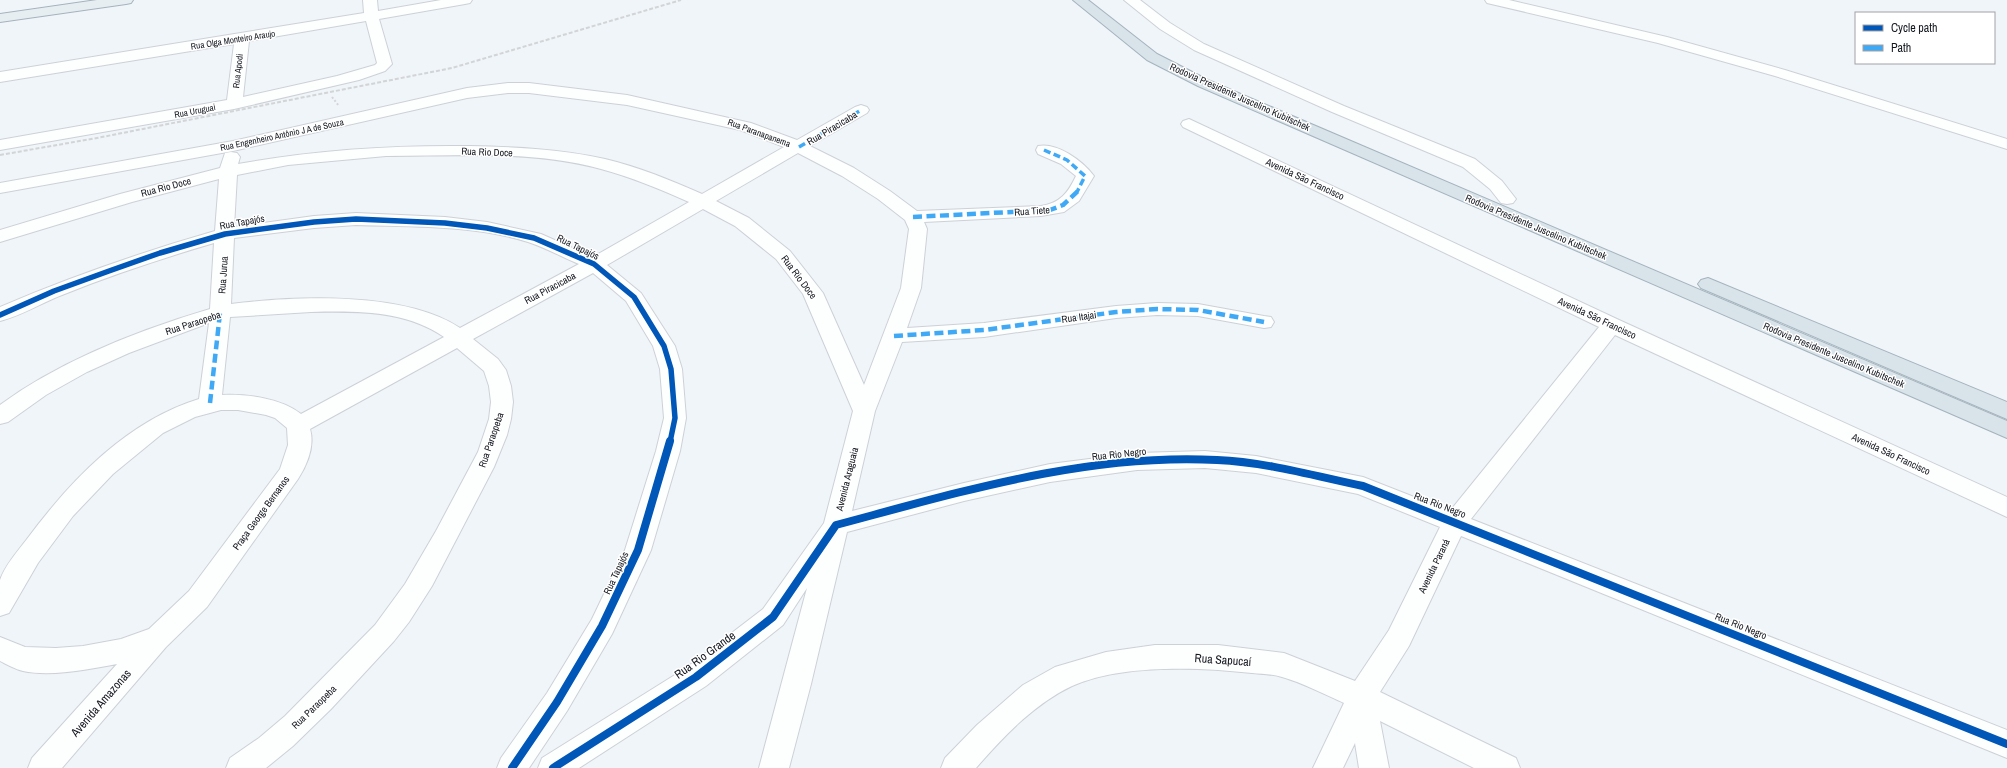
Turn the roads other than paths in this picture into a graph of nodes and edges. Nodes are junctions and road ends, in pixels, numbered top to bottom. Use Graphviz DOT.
graph roads {
  1 [pos="66,0"];
  2 [pos="126,0"];
  3 [pos="370,0"];
  4 [pos="465,0"];
  5 [pos="1080,0"];
  6 [pos="1102,0"];
  7 [pos="1131,0"];
  8 [pos="1492,0"];
  9 [pos="93,2"];
  10 [pos="0,10"];
  11 [pos="371,15"];
  12 [pos="0,18"];
  13 [pos="242,38"];
  14 [pos="0,77"];
  15 [pos="564,92"];
  16 [pos="234,104"];
  17 [pos="861,110"];
  18 [pos="1189,124"];
  19 [pos="2007,144"];
  20 [pos="0,145"];
  21 [pos="233,146"];
  22 [pos="799,147"];
  23 [pos="1044,150"];
  24 [pos="228,171"];
  25 [pos="0,188"];
  26 [pos="1507,199"];
  27 [pos="704,202"];
  28 [pos="913,217"];
  29 [pos="225,234"];
  30 [pos="0,236"];
  31 [pos="594,264"];
  32 [pos="220,313"];
  33 [pos="0,315"];
  34 [pos="1264,322"];
  35 [pos="1612,325"];
  36 [pos="894,336"];
  37 [pos="458,337"];
  38 [pos="210,403"];
  39 [pos="864,411"];
  40 [pos="2007,411"];
  41 [pos="0,416"];
  42 [pos="299,425"];
  43 [pos="2007,430"];
  44 [pos="2007,508"];
  45 [pos="1455,522"];
  46 [pos="836,525"];
  47 [pos="0,605"];
  48 [pos="158,638"];
  49 [pos="0,649"];
  50 [pos="1361,697"];
  51 [pos="2007,744"];
  52 [pos="43,768"];
  53 [pos="241,768"];
  54 [pos="512,768"];
  55 [pos="553,768"];
  56 [pos="774,768"];
  57 [pos="956,768"];
  58 [pos="1328,768"];
  59 [pos="1374,768"];
  60 [pos="1505,768"];
  1 -- 10 [label="main road"];
  2 -- 9 [label="main road"];
  3 -- 11 [label="street"];
  4 -- 11 [label="street, Rua Olga Monteiro Araujo"];
  5 -- 43 [label="highway, Rodovia Presidente Juscelino Kubitschek"];
  6 -- 26 [label="highway, Rodovia Presidente Juscelino Kubitschek"];
  7 -- 26 [label="street"];
  8 -- 19 [label="street"];
  9 -- 12 [label="main road"];
  11 -- 13 [label="street, Rua Olga Monteiro Araujo"];
  11 -- 16 [label="street, Rua Uruguai"];
  13 -- 14 [label="street, Rua Olga Monteiro Araujo"];
  13 -- 16 [label="street, Rua Apodi"];
  15 -- 21 [label="street, Rua Engenheiro Antônio J A de Souza"];
  15 -- 22 [label="street, Rua Paranapanema"];
  16 -- 20 [label="street, Rua Uruguai"];
  17 -- 22 [label="street, Rua Piracicaba"];
  18 -- 35 [label="street, Avenida São Francisco"];
  21 -- 24 [label="street, Rua Jurua"];
  21 -- 25 [label="street, Rua Engenheiro Antônio J A de Souza"];
  22 -- 27 [label="street, Rua Piracicaba"];
  22 -- 28 [label="street, Rua Paranapanema"];
  23 -- 28 [label="street, Rua Tiete"];
  24 -- 27 [label="street, Rua Rio Doce"];
  24 -- 29 [label="street, Rua Jurua"];
  24 -- 30 [label="street, Rua Rio Doce"];
  26 -- 40 [label="highway, Rodovia Presidente Juscelino Kubitschek"];
  27 -- 31 [label="street, Rua Piracicaba"];
  27 -- 39 [label="street, Rua Rio Doce"];
  28 -- 36 [label="street, Avenida Araguaia"];
  29 -- 31 [label="street, Rua Tapajós"];
  29 -- 32 [label="street, Rua Jurua"];
  29 -- 33 [label="street, Rua Tapajós"];
  31 -- 37 [label="street, Rua Piracicaba"];
  31 -- 54 [label="street, Rua Tapajós"];
  32 -- 37 [label="street, Rua Paraopeba"];
  32 -- 38 [label="street, Rua Jurua"];
  32 -- 41 [label="street, Rua Paraopeba"];
  34 -- 36 [label="street, Rua Itajai"];
  35 -- 44 [label="street, Avenida São Francisco"];
  35 -- 45 [label="street, Avenida Paraná"];
  36 -- 39 [label="street, Avenida Araguaia"];
  37 -- 42 [label="street, Rua Piracicaba"];
  37 -- 53 [label="street, Rua Paraopeba"];
  38 -- 42 [label="street"];
  38 -- 47 [label="street"];
  39 -- 46 [label="street, Avenida Araguaia"];
  42 -- 48 [label="street, Praça George Bernanos"];
  45 -- 46 [label="street, Rua Rio Negro"];
  45 -- 50 [label="street, Avenida Paraná"];
  45 -- 51 [label="street, Rua Rio Negro"];
  46 -- 55 [label="street, Rua Rio Grande"];
  46 -- 56 [label="street, Avenida Araguaia"];
  48 -- 49 [label="street, Praça George Bernanos"];
  48 -- 52 [label="street, Avenida Amazonas"];
  50 -- 57 [label="street, Rua Sapucaí"];
  50 -- 58 [label="street, Avenida Paraná"];
  50 -- 59 [label="street"];
  50 -- 60 [label="street, Rua Sapucaí"];
}
